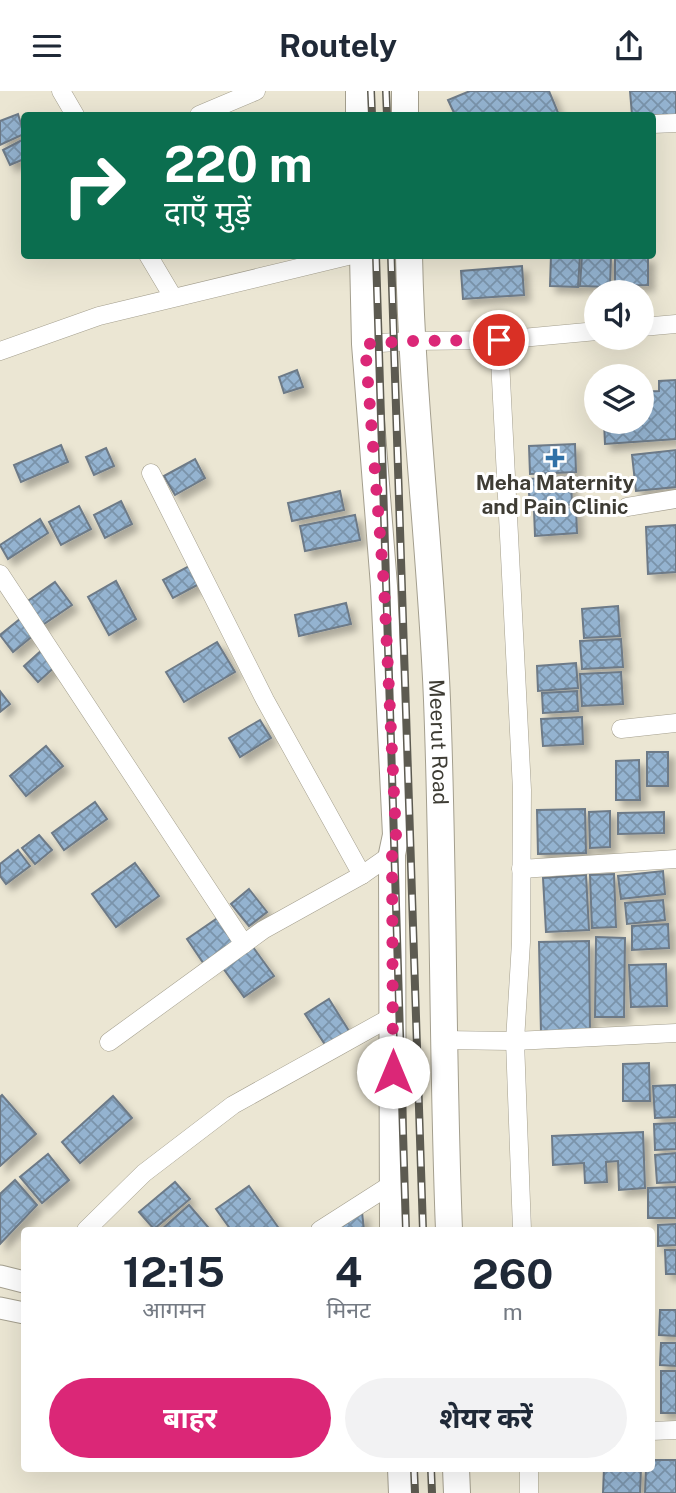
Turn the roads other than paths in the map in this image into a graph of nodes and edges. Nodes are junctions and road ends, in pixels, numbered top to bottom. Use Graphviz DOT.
graph roads {
  1 [pos="61,91"];
  2 [pos="256,91"];
  3 [pos="359,91"];
  4 [pos="405,91"];
  5 [pos="73,112"];
  6 [pos="206,112"];
  7 [pos="359,112"];
  8 [pos="405,112"];
  9 [pos="676,123"];
  10 [pos="656,124"];
  11 [pos="150,259"];
  12 [pos="335,259"];
  13 [pos="363,259"];
  14 [pos="408,259"];
  15 [pos="173,297"];
  16 [pos="676,324"];
  17 [pos="654,326"];
  18 [pos="584,332"];
  19 [pos="499,340"];
  20 [pos="411,341"];
  21 [pos="365,344"];
  22 [pos="0,351"];
  23 [pos="151,473"];
  24 [pos="676,499"];
  25 [pos="627,507"];
  26 [pos="0,574"];
  27 [pos="676,723"];
  28 [pos="621,729"];
  29 [pos="392,854"];
  30 [pos="676,859"];
  31 [pos="520,869"];
  32 [pos="362,874"];
  33 [pos="244,944"];
  34 [pos="393,1016"];
  35 [pos="676,1033"];
  36 [pos="444,1040"];
  37 [pos="515,1041"];
  38 [pos="109,1042"];
  39 [pos="392,1184"];
  40 [pos="89,1227"];
  41 [pos="325,1227"];
  42 [pos="393,1227"];
  43 [pos="449,1227"];
  44 [pos="522,1227"];
  45 [pos="0,1276"];
  46 [pos="21,1281"];
  47 [pos="0,1308"];
  48 [pos="21,1312"];
  49 [pos="676,1430"];
  50 [pos="655,1431"];
  51 [pos="401,1472"];
  52 [pos="456,1472"];
  53 [pos="529,1472"];
  54 [pos="402,1493"];
  55 [pos="457,1493"];
  56 [pos="529,1493"];
  1 -- 5 [label="street"];
  2 -- 6 [label="street"];
  3 -- 7 [label="main road"];
  4 -- 8 [label="main road"];
  9 -- 10 [label="street"];
  11 -- 15 [label="street"];
  12 -- 15 [label="street"];
  13 -- 21 [label="main road"];
  14 -- 20 [label="main road, Meerut Road"];
  15 -- 22 [label="street"];
  16 -- 17 [label="street"];
  18 -- 19 [label="street"];
  19 -- 20 [label="street"];
  19 -- 31 [label="street"];
  20 -- 21 [label="street"];
  20 -- 36 [label="main road, Meerut Road"];
  21 -- 29 [label="main road"];
  23 -- 32 [label="street"];
  24 -- 25 [label="street"];
  26 -- 33 [label="street"];
  27 -- 28 [label="street"];
  29 -- 32 [label="street"];
  29 -- 34 [label="main road"];
  30 -- 31 [label="street"];
  31 -- 37 [label="street"];
  32 -- 33 [label="street"];
  33 -- 38 [label="street"];
  34 -- 39 [label="main road"];
  34 -- 40 [label="street"];
  35 -- 37 [label="street"];
  36 -- 37 [label="street"];
  36 -- 43 [label="main road, Meerut Road"];
  37 -- 44 [label="street"];
  39 -- 41 [label="street"];
  39 -- 42 [label="main road"];
  45 -- 46 [label="street"];
  47 -- 48 [label="street"];
  49 -- 50 [label="street"];
  51 -- 54 [label="main road"];
  52 -- 55 [label="main road"];
  53 -- 56 [label="street"];
}
